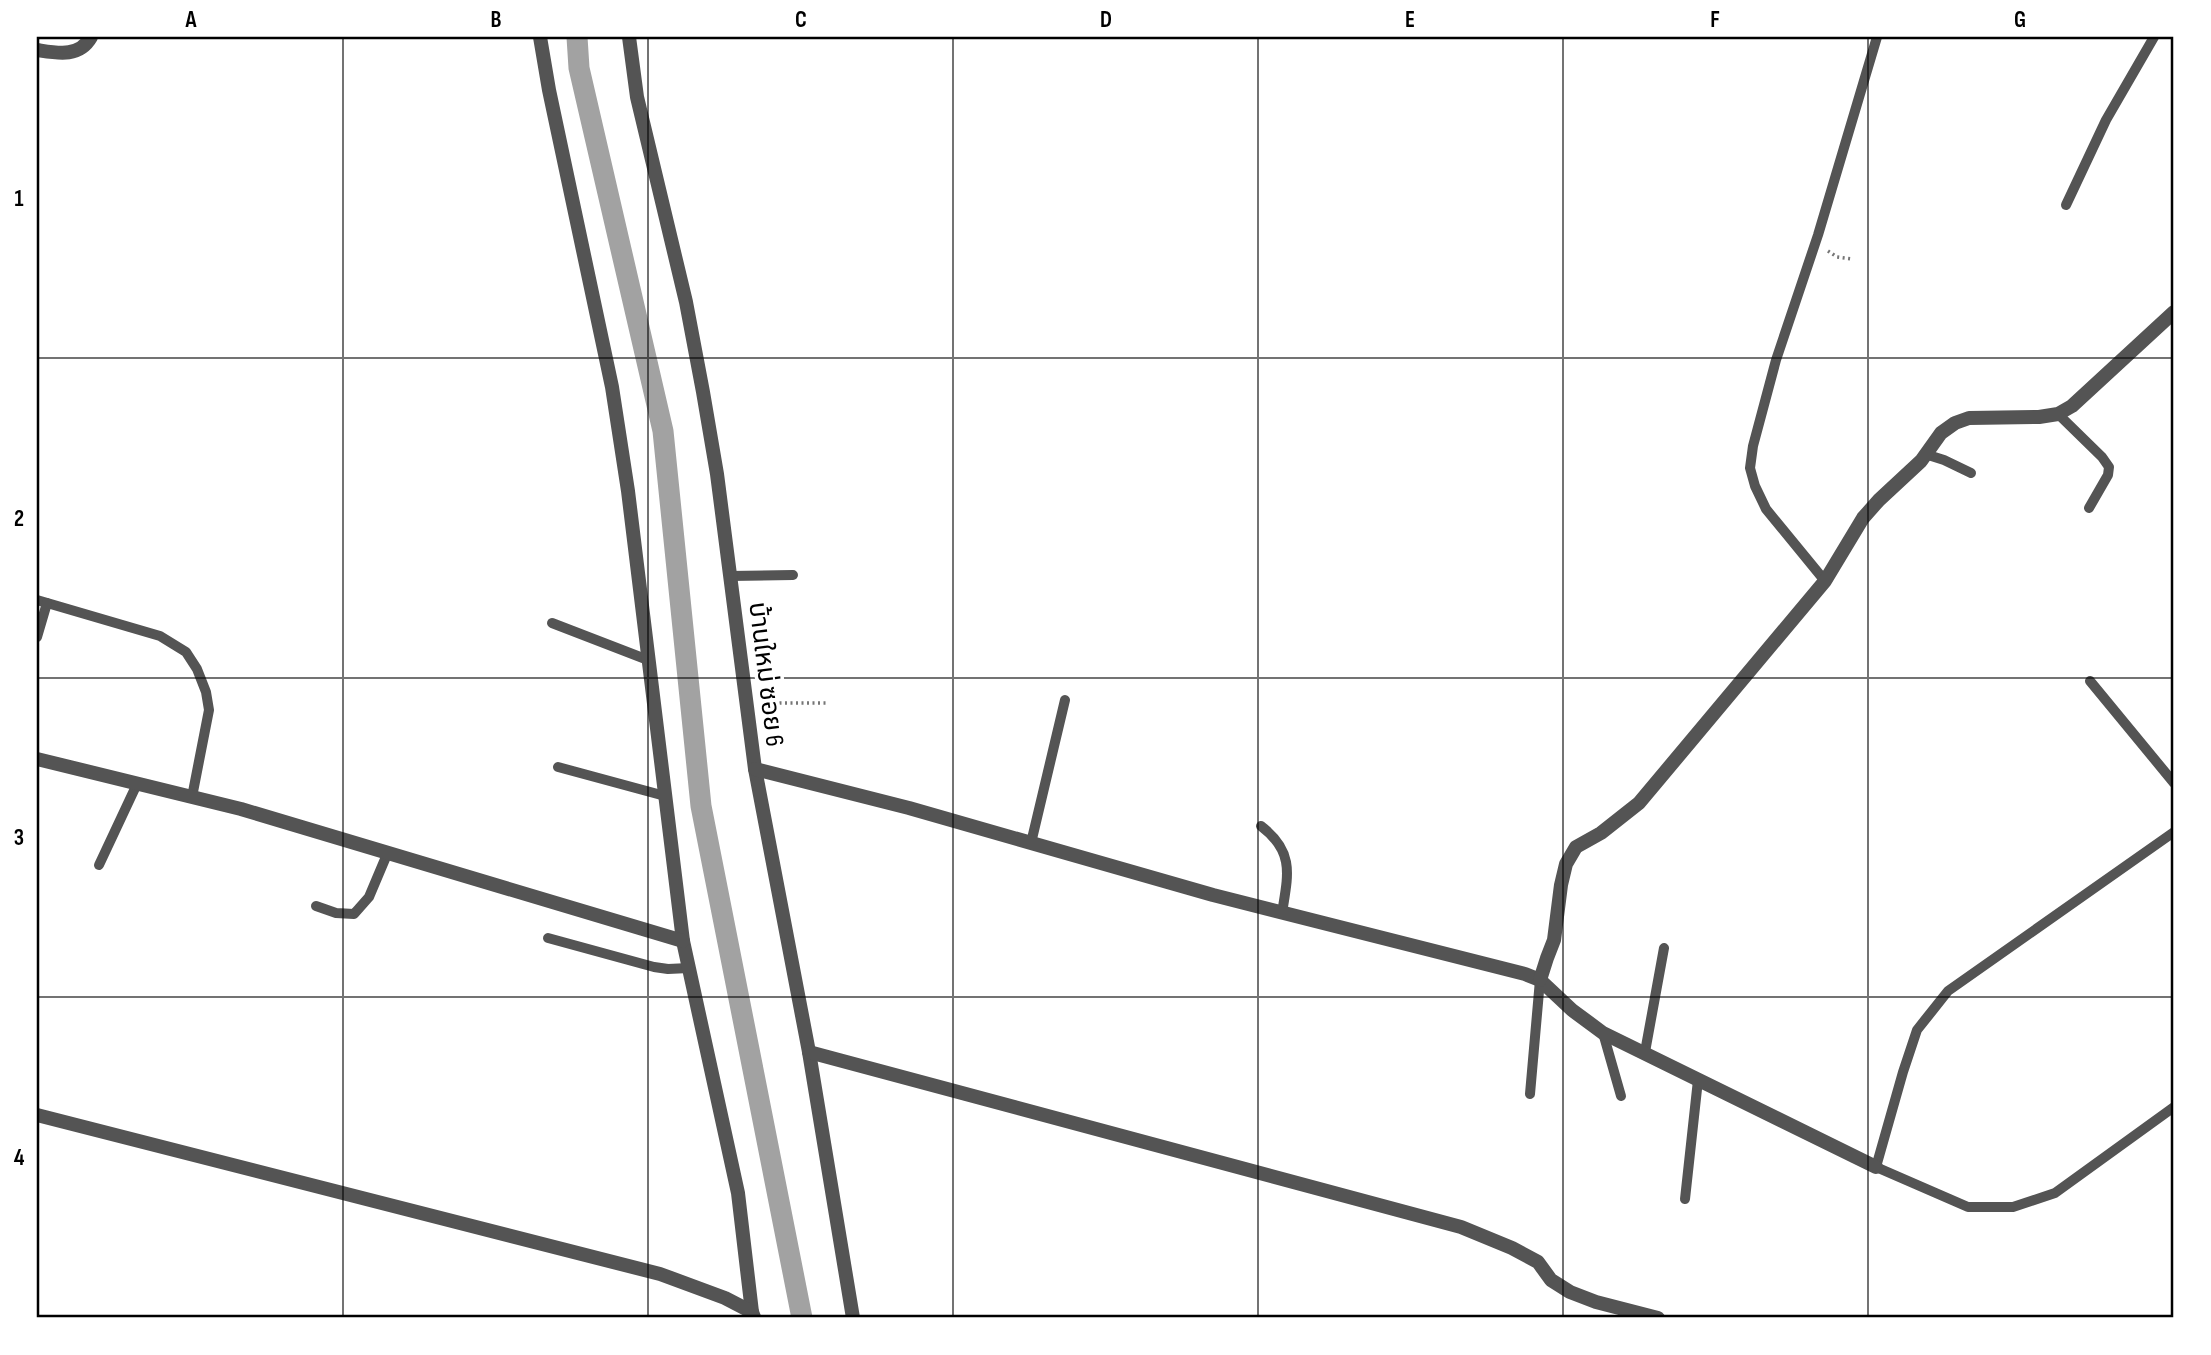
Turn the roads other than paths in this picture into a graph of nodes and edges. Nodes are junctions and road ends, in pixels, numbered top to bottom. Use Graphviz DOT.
graph roads {
  1 [pos="91,37"];
  2 [pos="540,37"];
  3 [pos="629,37"];
  4 [pos="1877,37"];
  5 [pos="2154,37"];
  6 [pos="37,50"];
  7 [pos="2066,205"];
  8 [pos="2174,312"];
  9 [pos="2058,414"];
  10 [pos="1925,454"];
  11 [pos="1970,473"];
  12 [pos="2088,508"];
  13 [pos="793,575"];
  14 [pos="730,576"];
  15 [pos="1825,581"];
  16 [pos="42,602"];
  17 [pos="552,624"];
  18 [pos="37,637"];
  19 [pos="648,660"];
  20 [pos="2090,681"];
  21 [pos="1065,700"];
  22 [pos="37,760"];
  23 [pos="558,767"];
  24 [pos="755,769"];
  25 [pos="2174,783"];
  26 [pos="137,784"];
  27 [pos="665,796"];
  28 [pos="192,797"];
  29 [pos="1261,826"];
  30 [pos="2174,832"];
  31 [pos="1031,843"];
  32 [pos="388,852"];
  33 [pos="99,865"];
  34 [pos="316,905"];
  35 [pos="1282,912"];
  36 [pos="548,938"];
  37 [pos="683,941"];
  38 [pos="1664,948"];
  39 [pos="689,968"];
  40 [pos="1540,980"];
  41 [pos="1603,1033"];
  42 [pos="808,1052"];
  43 [pos="1645,1052"];
  44 [pos="1698,1080"];
  45 [pos="1530,1094"];
  46 [pos="1621,1096"];
  47 [pos="2174,1107"];
  48 [pos="37,1115"];
  49 [pos="1876,1167"];
  50 [pos="1685,1199"];
  51 [pos="753,1315"];
  52 [pos="853,1318"];
  53 [pos="1658,1318"];
  1 -- 6 [label="street"];
  2 -- 19 [label="street"];
  3 -- 14 [label="street, บ้านใหม่ ซอย 6"];
  4 -- 15 [label="lane"];
  5 -- 7 [label="lane"];
  8 -- 9 [label="street"];
  9 -- 10 [label="street"];
  9 -- 12 [label="lane"];
  10 -- 11 [label="lane"];
  10 -- 15 [label="street"];
  13 -- 14 [label="lane"];
  14 -- 24 [label="street, บ้านใหม่ ซอย 6"];
  15 -- 40 [label="street"];
  16 -- 18 [label="lane"];
  16 -- 28 [label="lane"];
  17 -- 19 [label="lane"];
  19 -- 27 [label="street"];
  20 -- 25 [label="lane"];
  21 -- 31 [label="lane"];
  22 -- 26 [label="street"];
  23 -- 27 [label="lane"];
  24 -- 31 [label="street"];
  24 -- 42 [label="street, บ้านใหม่ ซอย 6"];
  26 -- 28 [label="street"];
  26 -- 33 [label="lane"];
  27 -- 37 [label="street"];
  28 -- 32 [label="street"];
  29 -- 35 [label="lane"];
  30 -- 49 [label="lane"];
  31 -- 35 [label="street"];
  32 -- 34 [label="lane"];
  32 -- 37 [label="street"];
  35 -- 40 [label="street"];
  36 -- 39 [label="lane"];
  37 -- 39 [label="street"];
  38 -- 43 [label="lane"];
  39 -- 51 [label="street"];
  40 -- 41 [label="street"];
  40 -- 45 [label="lane"];
  41 -- 43 [label="street"];
  41 -- 46 [label="lane"];
  42 -- 52 [label="street, บ้านใหม่ ซอย 6"];
  42 -- 53 [label="street"];
  43 -- 44 [label="street"];
  44 -- 49 [label="street"];
  44 -- 50 [label="lane"];
  47 -- 49 [label="lane"];
  48 -- 51 [label="street"];
}
